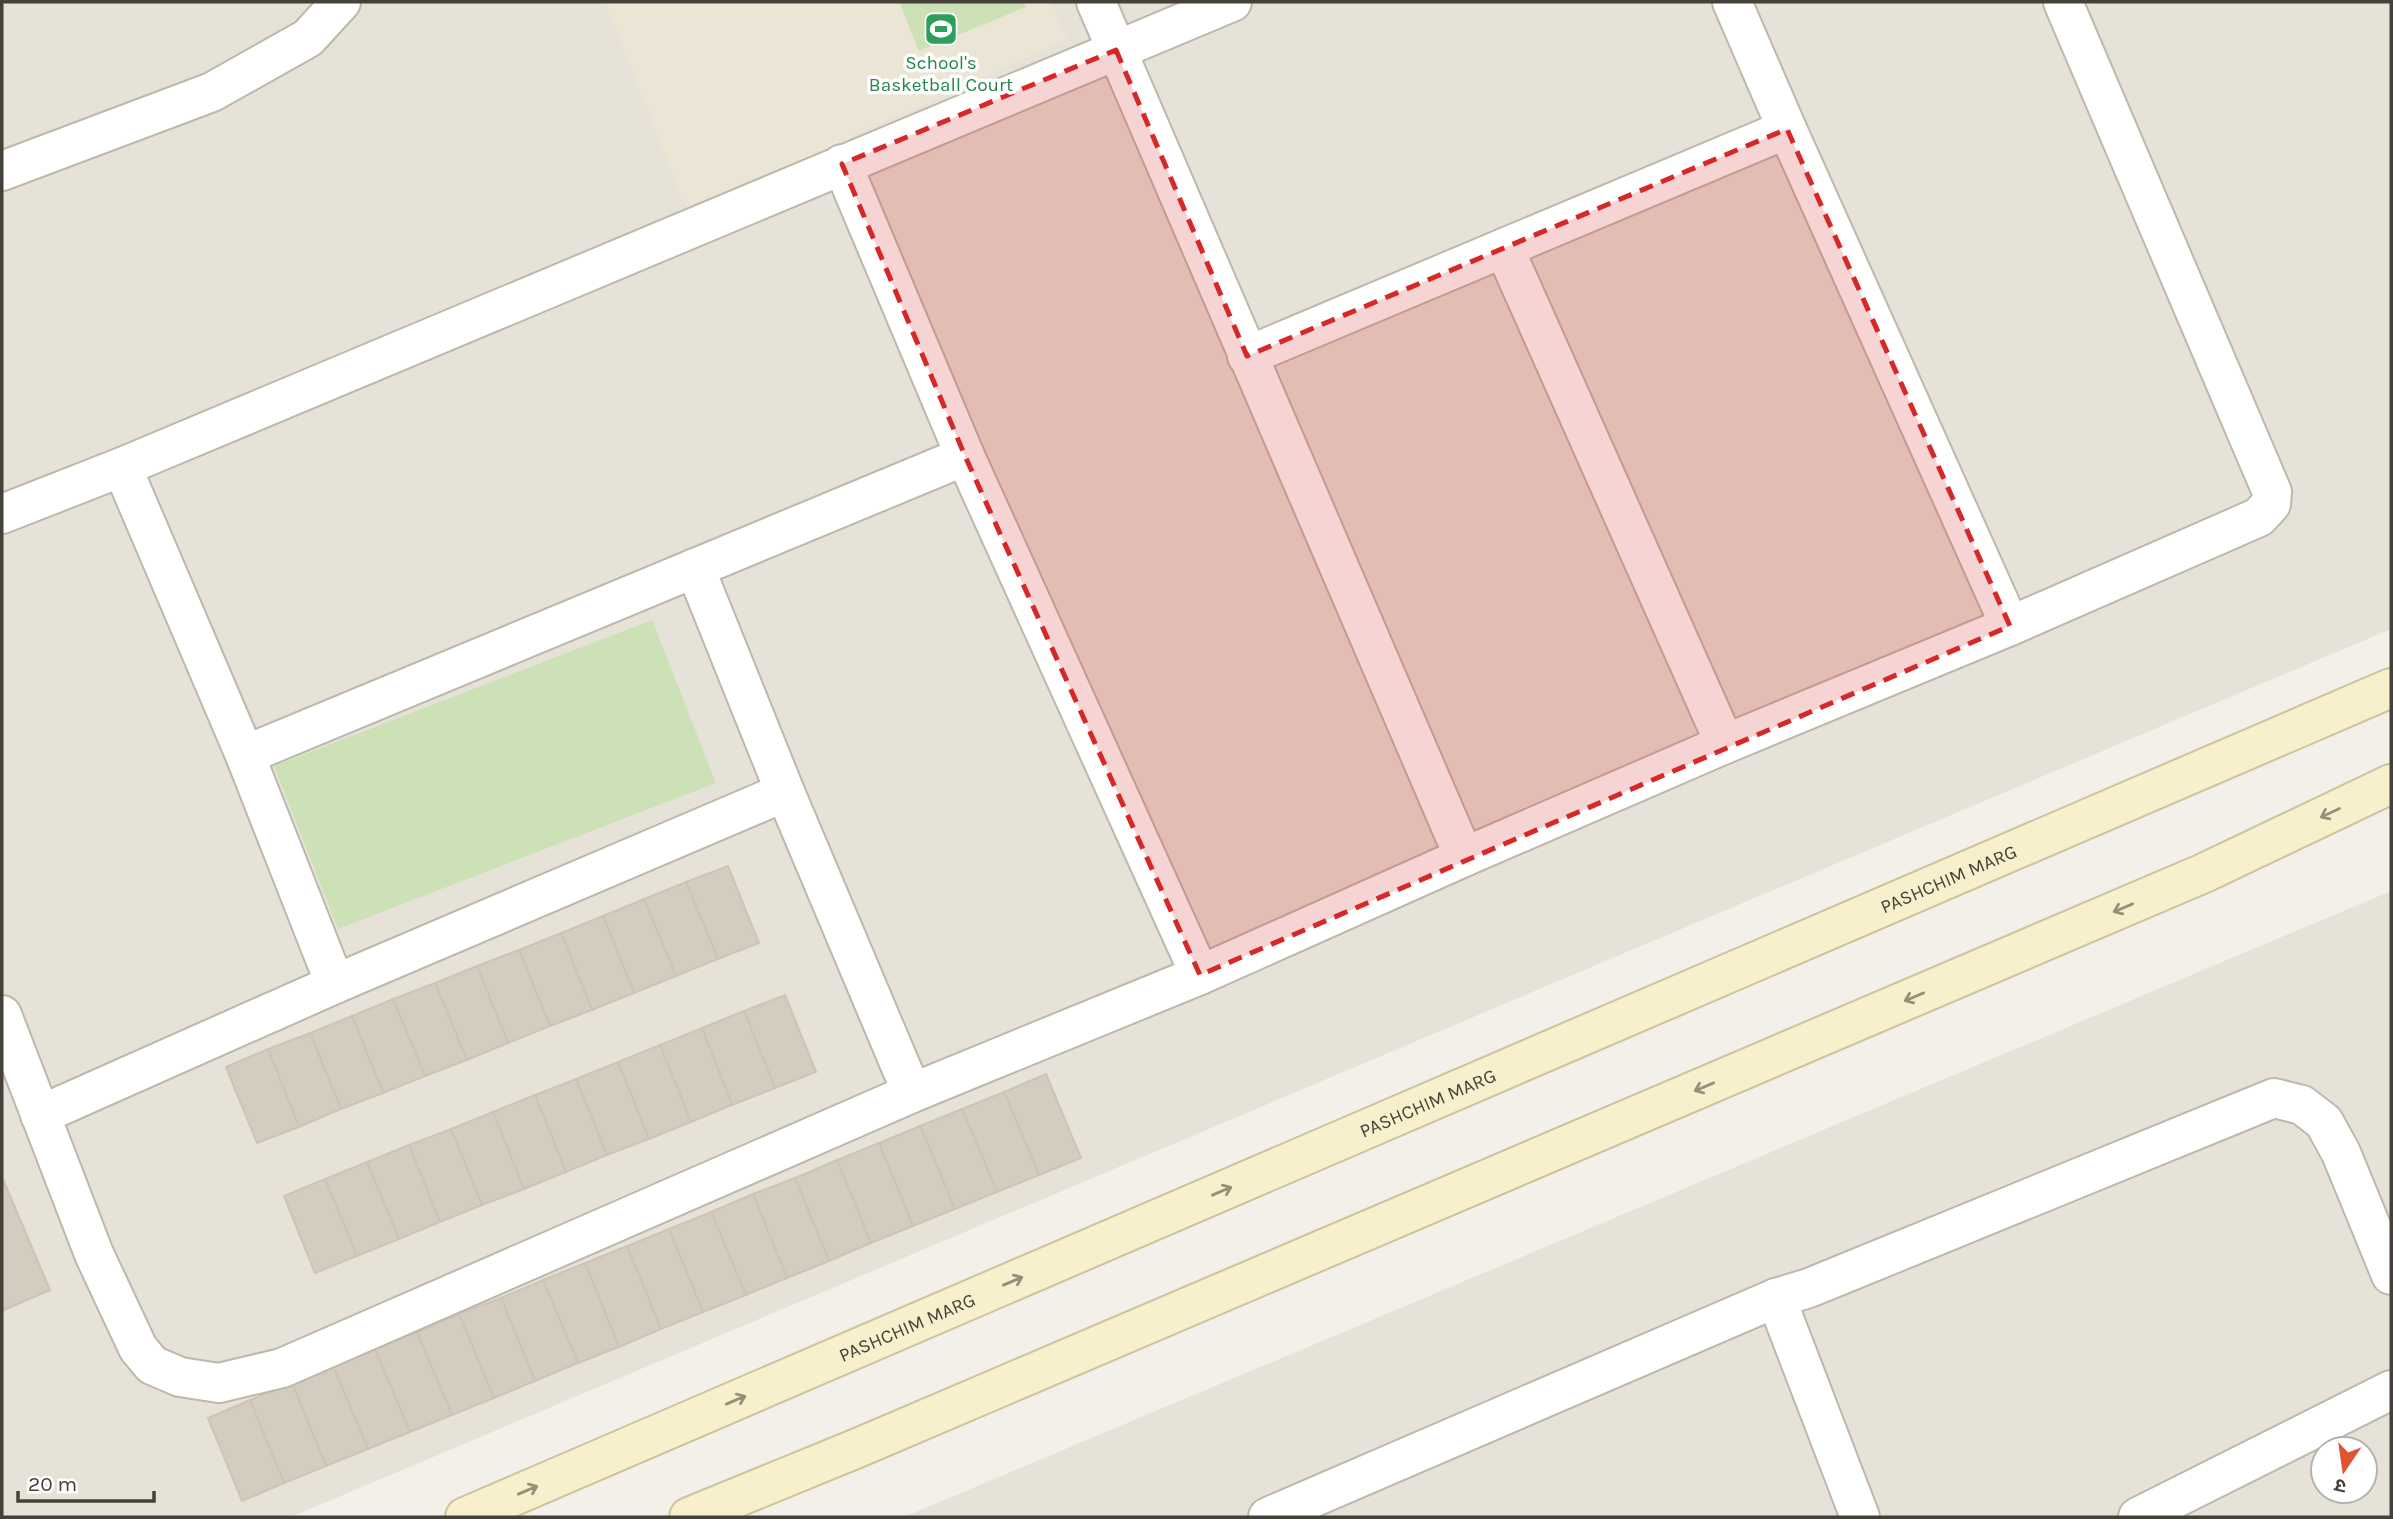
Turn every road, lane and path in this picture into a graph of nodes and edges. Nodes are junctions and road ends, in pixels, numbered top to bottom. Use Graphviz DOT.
graph roads {
  1 [pos="341,2"];
  2 [pos="1096,2"];
  3 [pos="1232,2"];
  4 [pos="1732,2"];
  5 [pos="2063,2"];
  6 [pos="1116,50"];
  7 [pos="1787,129"];
  8 [pos="842,164"];
  9 [pos="2,171"];
  10 [pos="1504,248"];
  11 [pos="1247,356"];
  12 [pos="964,456"];
  13 [pos="122,467"];
  14 [pos="2,514"];
  15 [pos="695,568"];
  16 [pos="2010,626"];
  17 [pos="2391,688"];
  18 [pos="1726,744"];
  19 [pos="246,755"];
  20 [pos="2391,784"];
  21 [pos="785,792"];
  22 [pos="1464,857"];
  23 [pos="1200,975"];
  24 [pos="335,984"];
  25 [pos="2,1015"];
  26 [pos="912,1093"];
  27 [pos="40,1115"];
  28 [pos="2391,1275"];
  29 [pos="1776,1298"];
  30 [pos="2391,1390"];
  31 [pos="465,1517"];
  32 [pos="689,1517"];
  33 [pos="1268,1517"];
  34 [pos="1860,1517"];
  35 [pos="2138,1517"];
  1 -- 9 [label="street"];
  2 -- 6 [label="street"];
  3 -- 6 [label="street"];
  4 -- 7 [label="street"];
  5 -- 16 [label="street"];
  6 -- 8 [label="street"];
  6 -- 11 [label="street"];
  7 -- 10 [label="street"];
  7 -- 16 [label="street"];
  8 -- 12 [label="street"];
  8 -- 13 [label="street"];
  10 -- 11 [label="street"];
  10 -- 18 [label="street"];
  11 -- 22 [label="street"];
  12 -- 15 [label="street"];
  12 -- 23 [label="street"];
  13 -- 14 [label="street"];
  13 -- 19 [label="street"];
  15 -- 19 [label="street"];
  15 -- 21 [label="street"];
  16 -- 18 [label="street"];
  31 -- 17 [label="main road, PASHCHIM MARG, one-way"];
  18 -- 22 [label="street"];
  19 -- 24 [label="street"];
  20 -- 32 [label="main road, one-way"];
  21 -- 24 [label="street"];
  21 -- 26 [label="street"];
  22 -- 23 [label="street"];
  23 -- 26 [label="street"];
  24 -- 27 [label="street"];
  25 -- 27 [label="street"];
  26 -- 27 [label="street"];
  28 -- 29 [label="street"];
  29 -- 33 [label="street"];
  29 -- 34 [label="street"];
  30 -- 35 [label="street"];
}
